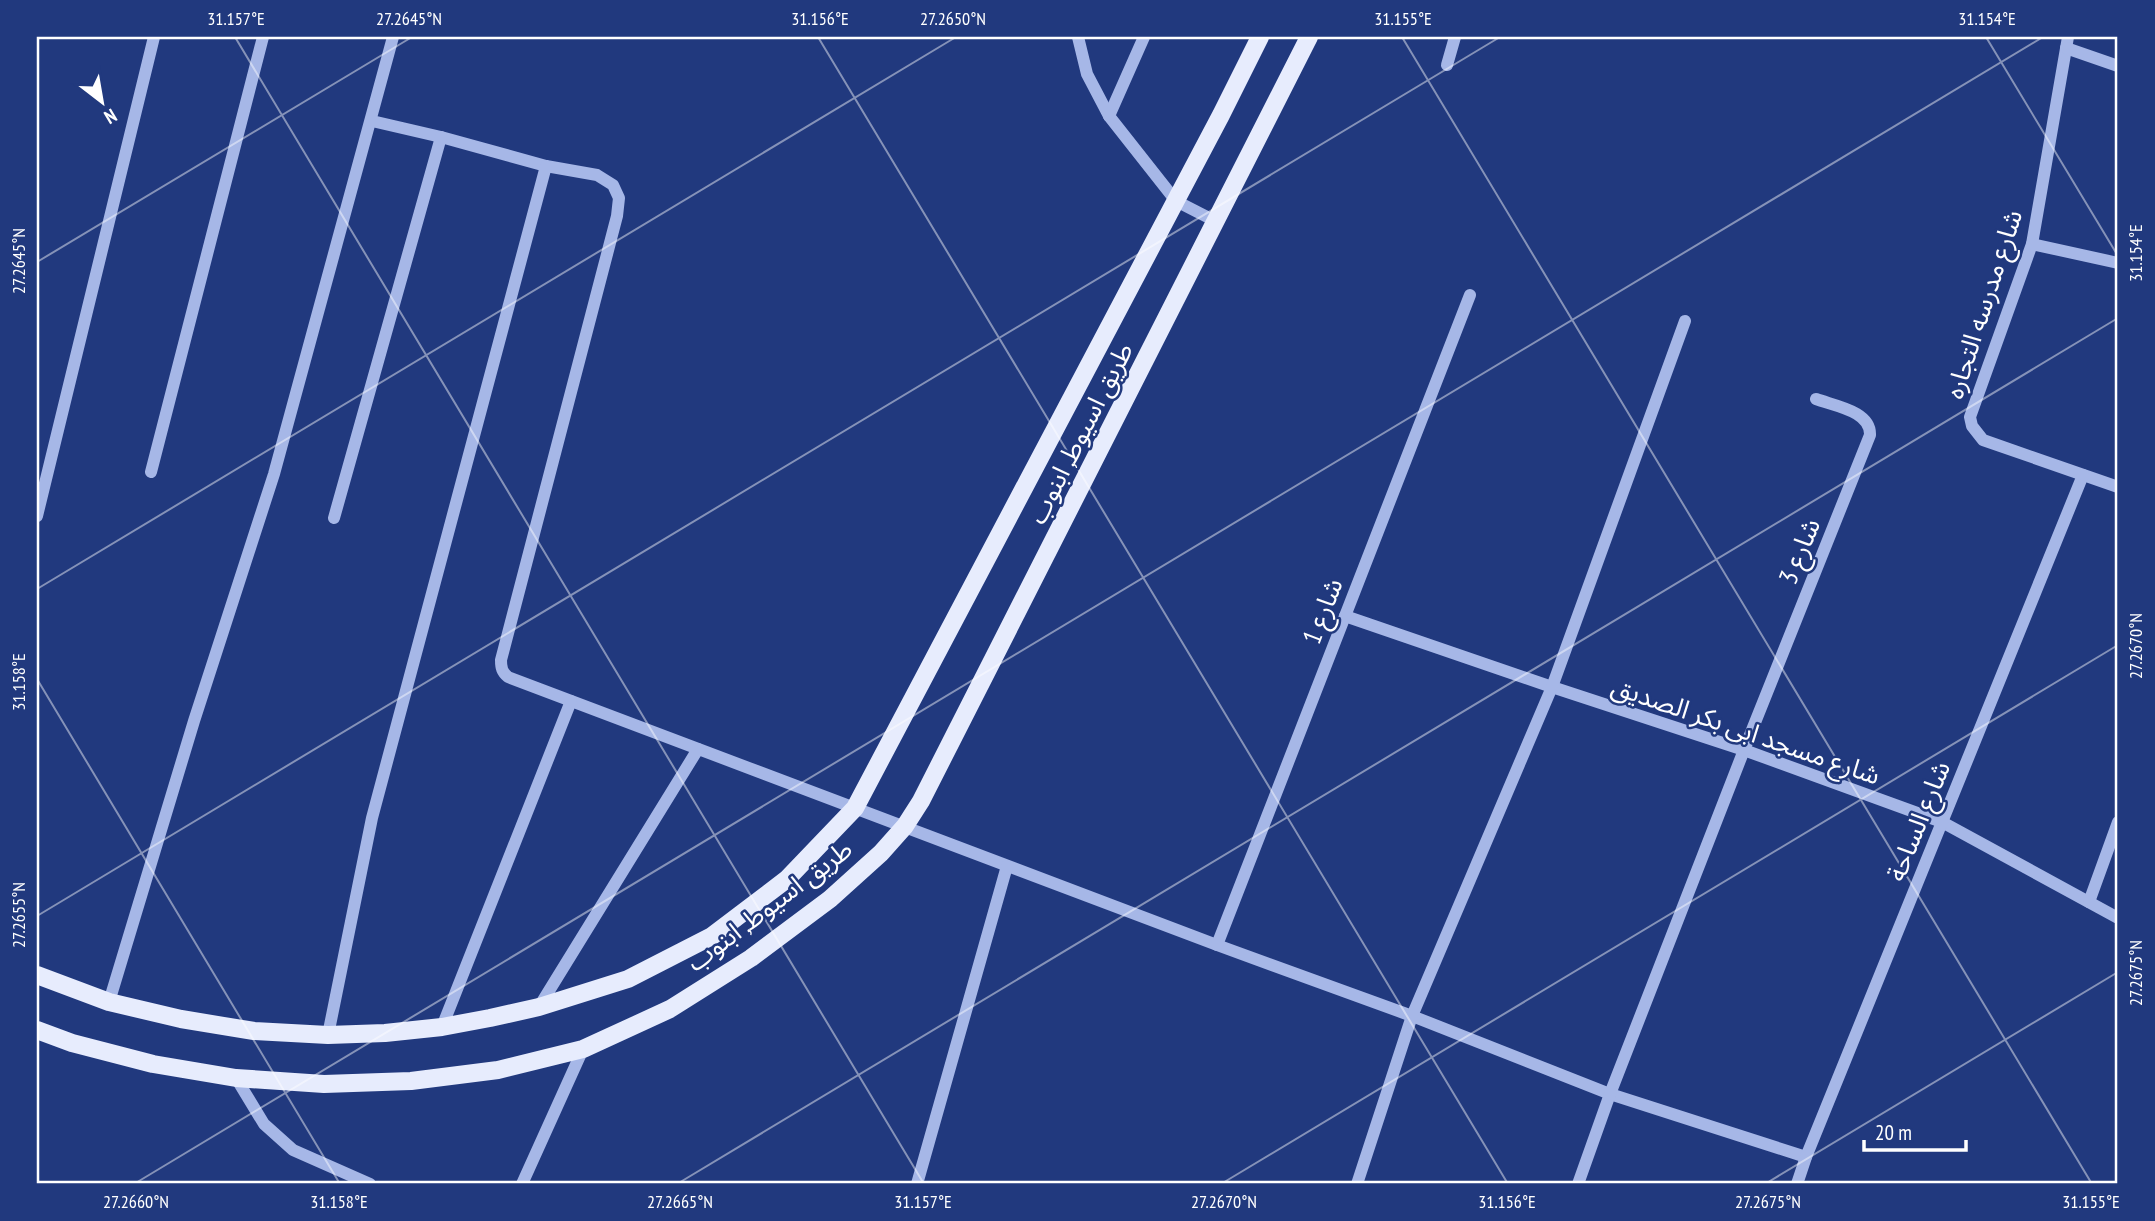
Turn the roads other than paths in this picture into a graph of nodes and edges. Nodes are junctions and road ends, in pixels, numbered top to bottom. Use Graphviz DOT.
graph roads {
  1 [pos="154,37"];
  2 [pos="263,37"];
  3 [pos="393,37"];
  4 [pos="1078,37"];
  5 [pos="1144,37"];
  6 [pos="1260,37"];
  7 [pos="1309,37"];
  8 [pos="1455,37"];
  9 [pos="2067,43"];
  10 [pos="1447,65"];
  11 [pos="2118,66"];
  12 [pos="1109,116"];
  13 [pos="372,121"];
  14 [pos="441,137"];
  15 [pos="546,166"];
  16 [pos="1175,201"];
  17 [pos="1217,222"];
  18 [pos="2032,244"];
  19 [pos="2118,263"];
  20 [pos="1470,295"];
  21 [pos="1685,321"];
  22 [pos="1816,399"];
  23 [pos="151,471"];
  24 [pos="2083,475"];
  25 [pos="2118,487"];
  26 [pos="37,516"];
  27 [pos="334,518"];
  28 [pos="1345,616"];
  29 [pos="1552,687"];
  30 [pos="571,701"];
  31 [pos="698,750"];
  32 [pos="1744,750"];
  33 [pos="855,808"];
  34 [pos="1942,822"];
  35 [pos="2118,822"];
  36 [pos="905,826"];
  37 [pos="1007,866"];
  38 [pos="2089,902"];
  39 [pos="2118,918"];
  40 [pos="1217,945"];
  41 [pos="37,975"];
  42 [pos="109,1002"];
  43 [pos="539,1007"];
  44 [pos="1412,1016"];
  45 [pos="442,1027"];
  46 [pos="37,1030"];
  47 [pos="328,1035"];
  48 [pos="583,1049"];
  49 [pos="236,1078"];
  50 [pos="1610,1094"];
  51 [pos="1806,1157"];
  52 [pos="370,1184"];
  53 [pos="522,1184"];
  54 [pos="918,1184"];
  55 [pos="1357,1184"];
  56 [pos="1578,1184"];
  57 [pos="1797,1184"];
  1 -- 26 [label="street"];
  2 -- 23 [label="street"];
  3 -- 13 [label="street"];
  4 -- 12 [label="street"];
  5 -- 12 [label="street"];
  6 -- 16 [label="main road, طريق اسيوط, ابنوب"];
  7 -- 17 [label="main road, طريق اسيوط, ابنوب"];
  8 -- 10 [label="street"];
  9 -- 11 [label="street"];
  9 -- 18 [label="street, شارع مدرسه التجاره"];
  12 -- 16 [label="street"];
  13 -- 14 [label="street"];
  13 -- 42 [label="street"];
  14 -- 15 [label="street"];
  14 -- 27 [label="street"];
  15 -- 30 [label="street"];
  15 -- 47 [label="street"];
  16 -- 17 [label="street"];
  16 -- 33 [label="main road, طريق اسيوط, ابنوب"];
  17 -- 36 [label="main road, طريق اسيوط, ابنوب"];
  18 -- 19 [label="street"];
  18 -- 24 [label="street, شارع مدرسه التجاره"];
  20 -- 28 [label="street, شارع 1"];
  21 -- 29 [label="street"];
  22 -- 32 [label="street, شارع 3"];
  24 -- 25 [label="street, شارع مدرسه التجاره"];
  24 -- 34 [label="street, شارع الساحة"];
  28 -- 29 [label="street, شارع مسجد ابى بكر الصديق"];
  28 -- 40 [label="street, شارع 1"];
  29 -- 32 [label="street, شارع مسجد ابى بكر الصديق"];
  29 -- 44 [label="street"];
  30 -- 31 [label="street"];
  30 -- 45 [label="street"];
  31 -- 33 [label="street"];
  31 -- 43 [label="street"];
  32 -- 34 [label="street, شارع مسجد ابى بكر الصديق"];
  32 -- 50 [label="street, شارع 3"];
  33 -- 36 [label="street"];
  33 -- 43 [label="main road, طريق اسيوط, ابنوب"];
  34 -- 38 [label="street, شارع مسجد ابى بكر الصديق"];
  34 -- 51 [label="street, شارع الساحة"];
  35 -- 38 [label="street"];
  36 -- 37 [label="street"];
  36 -- 48 [label="main road, طريق اسيوط, ابنوب"];
  37 -- 40 [label="street"];
  37 -- 54 [label="street"];
  38 -- 39 [label="street, شارع مسجد ابى بكر الصديق"];
  40 -- 44 [label="street"];
  41 -- 42 [label="main road, طريق اسيوط, ابنوب"];
  42 -- 47 [label="main road, طريق اسيوط, ابنوب"];
  43 -- 45 [label="main road, طريق اسيوط, ابنوب"];
  44 -- 50 [label="street"];
  44 -- 55 [label="street"];
  45 -- 47 [label="main road, طريق اسيوط, ابنوب"];
  46 -- 49 [label="main road, طريق اسيوط, ابنوب"];
  48 -- 49 [label="main road, طريق اسيوط, ابنوب"];
  48 -- 53 [label="street"];
  49 -- 52 [label="street"];
  50 -- 51 [label="street"];
  50 -- 56 [label="street, شارع 3"];
  51 -- 57 [label="street, شارع الساحة"];
}
